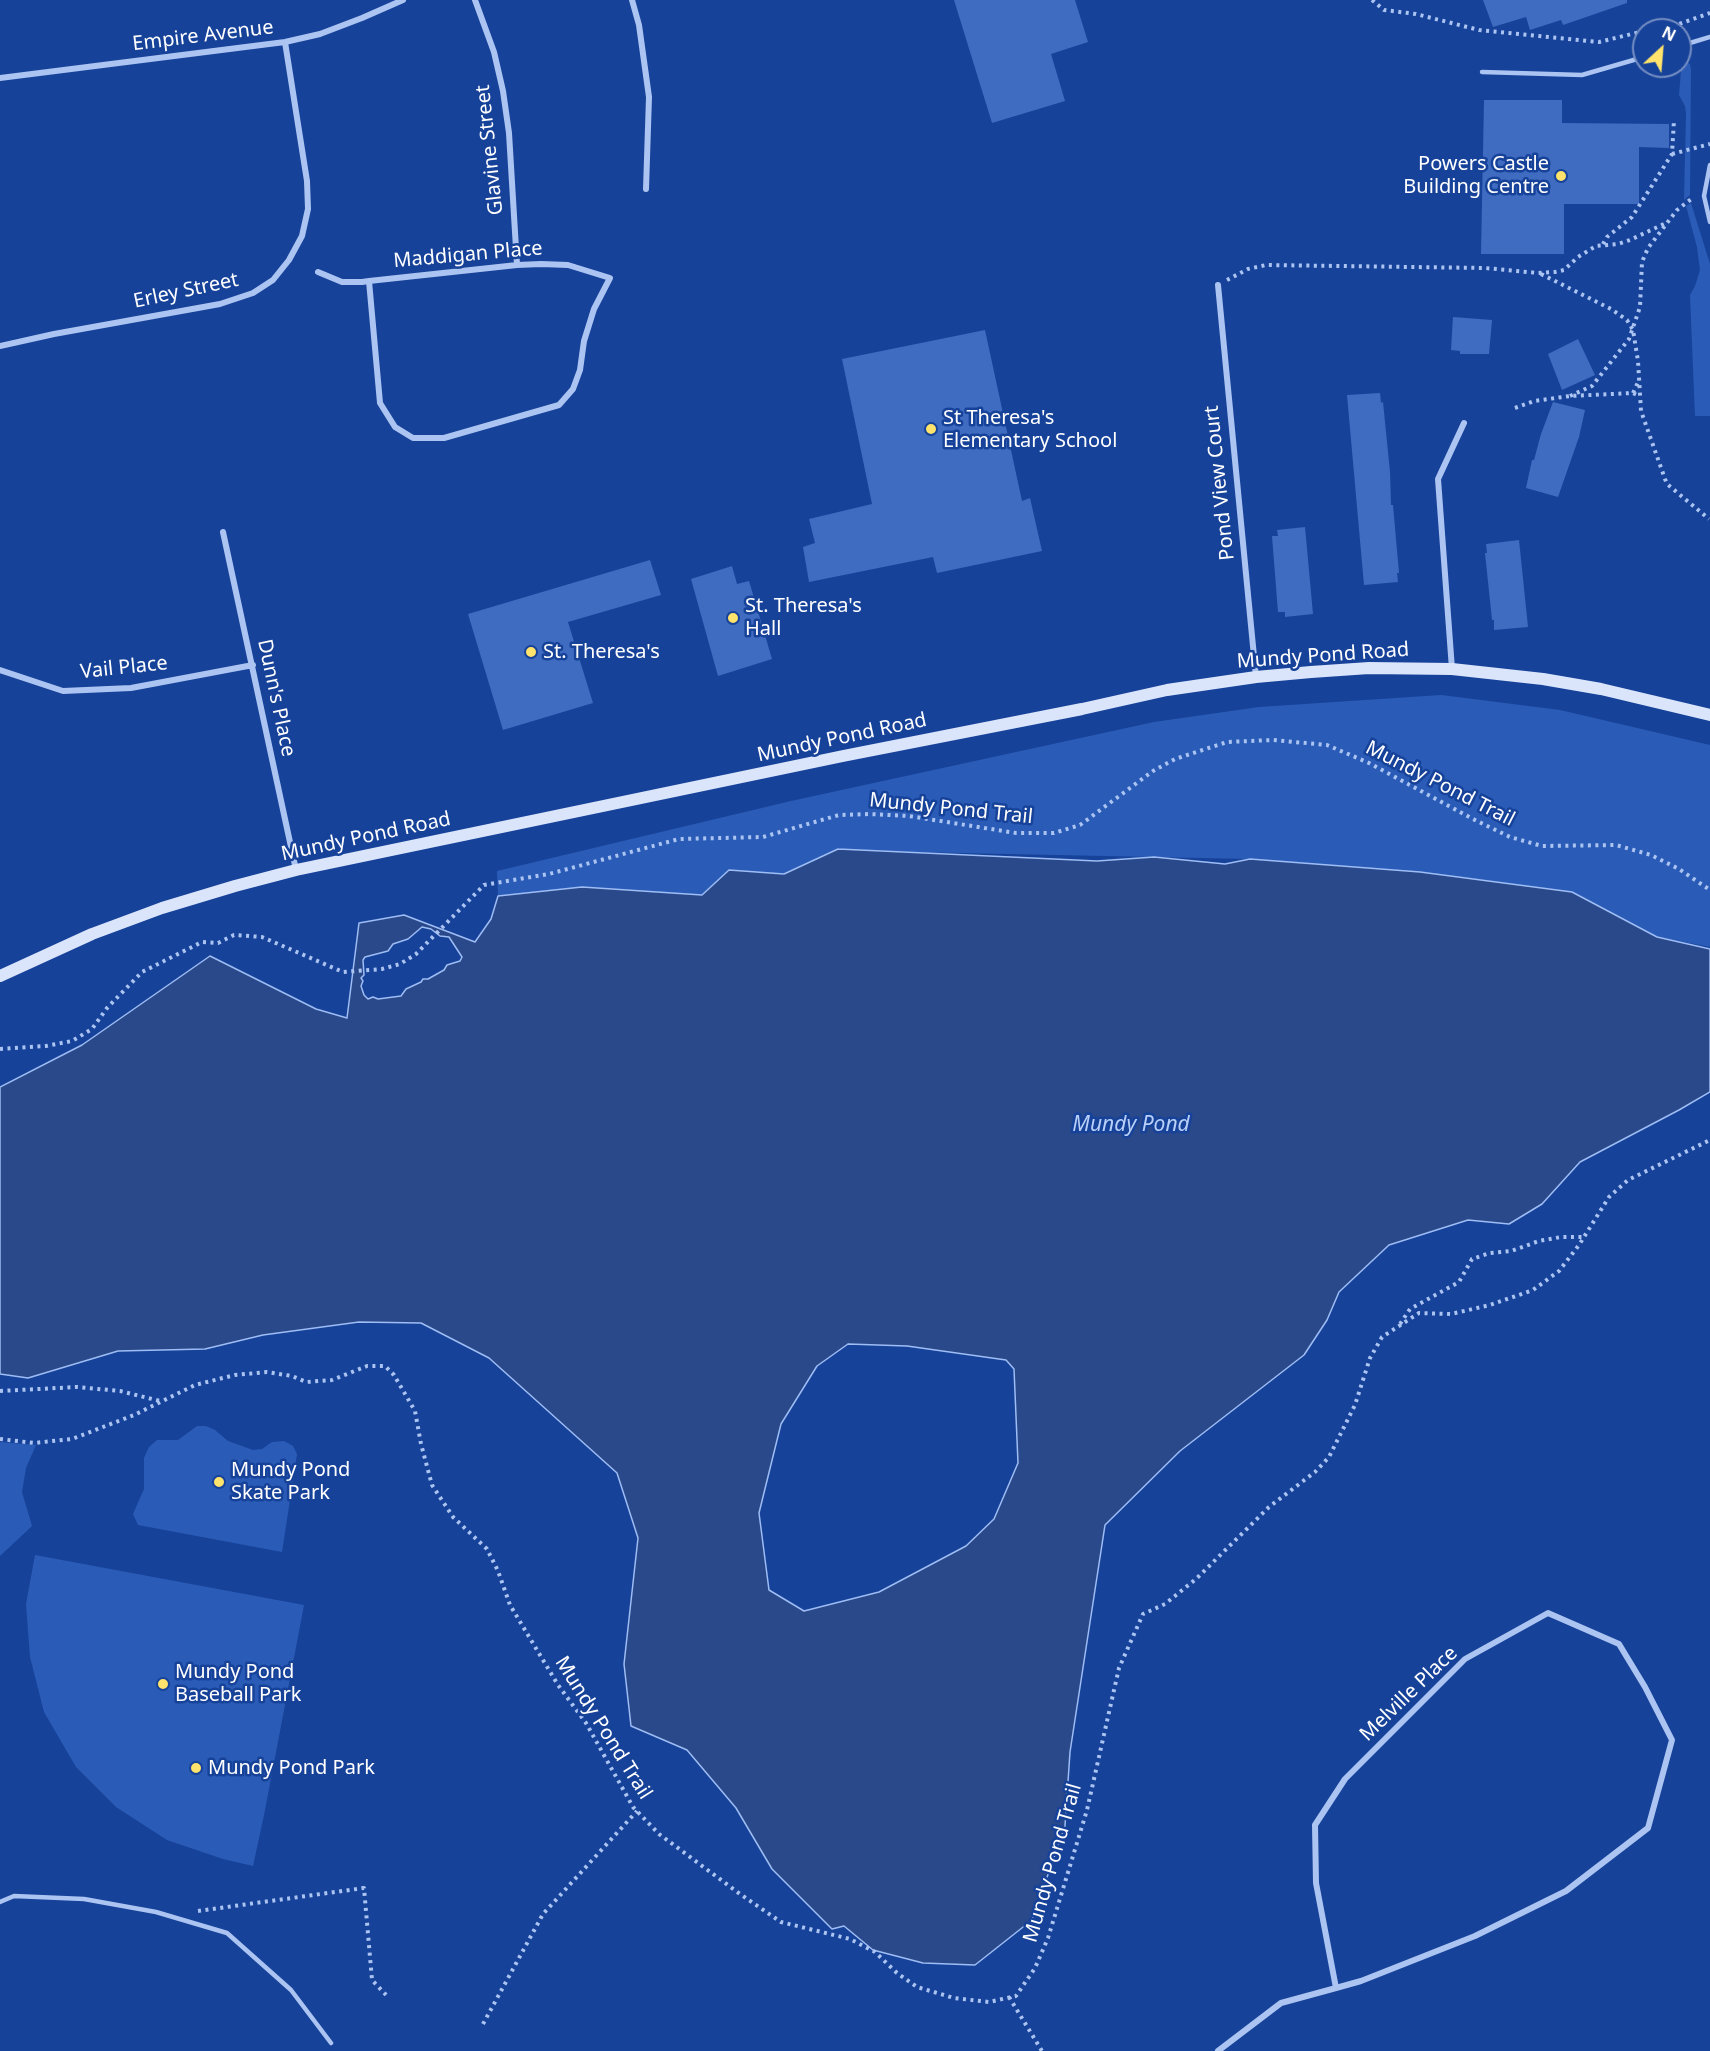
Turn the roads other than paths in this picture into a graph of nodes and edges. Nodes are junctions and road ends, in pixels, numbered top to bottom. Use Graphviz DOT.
graph roads {
  1 [pos="403,0"];
  2 [pos="475,0"];
  3 [pos="632,0"];
  4 [pos="1710,37"];
  5 [pos="285,42"];
  6 [pos="1692,42"];
  7 [pos="1632,60"];
  8 [pos="1482,72"];
  9 [pos="0,78"];
  10 [pos="1710,165"];
  11 [pos="646,189"];
  12 [pos="1710,222"];
  13 [pos="517,265"];
  14 [pos="318,272"];
  15 [pos="369,281"];
  16 [pos="1218,285"];
  17 [pos="0,346"];
  18 [pos="1464,423"];
  19 [pos="223,532"];
  20 [pos="253,665"];
  21 [pos="1452,669"];
  22 [pos="0,670"];
  23 [pos="1256,677"];
  24 [pos="1710,715"];
  25 [pos="296,870"];
  26 [pos="0,976"];
  27 [pos="0,1902"];
  28 [pos="1335,1988"];
  29 [pos="331,2043"];
  30 [pos="1218,2051"];
  1 -- 5 [label="street, Empire Avenue"];
  2 -- 13 [label="street, Glavine Street"];
  3 -- 11 [label="street"];
  4 -- 6 [label="lane"];
  5 -- 9 [label="street, Empire Avenue"];
  5 -- 17 [label="street, Erley Street"];
  7 -- 8 [label="lane"];
  10 -- 12 [label="lane"];
  13 -- 15 [label="street, Maddigan Place"];
  13 -- 15 [label="street, Maddigan Place"];
  14 -- 15 [label="street, Maddigan Place"];
  16 -- 23 [label="street, Pond View Court"];
  18 -- 21 [label="street"];
  19 -- 20 [label="street, Dunn's Place"];
  20 -- 22 [label="street, Vail Place"];
  20 -- 25 [label="street, Dunn's Place"];
  21 -- 23 [label="street, Mundy Pond Road"];
  21 -- 24 [label="street, Mundy Pond Road"];
  23 -- 25 [label="street, Mundy Pond Road"];
  25 -- 26 [label="street, Mundy Pond Road"];
  27 -- 29 [label="lane"];
  28 -- 28 [label="street, Melville Place"];
  28 -- 30 [label="street, Melville Place"];
}
